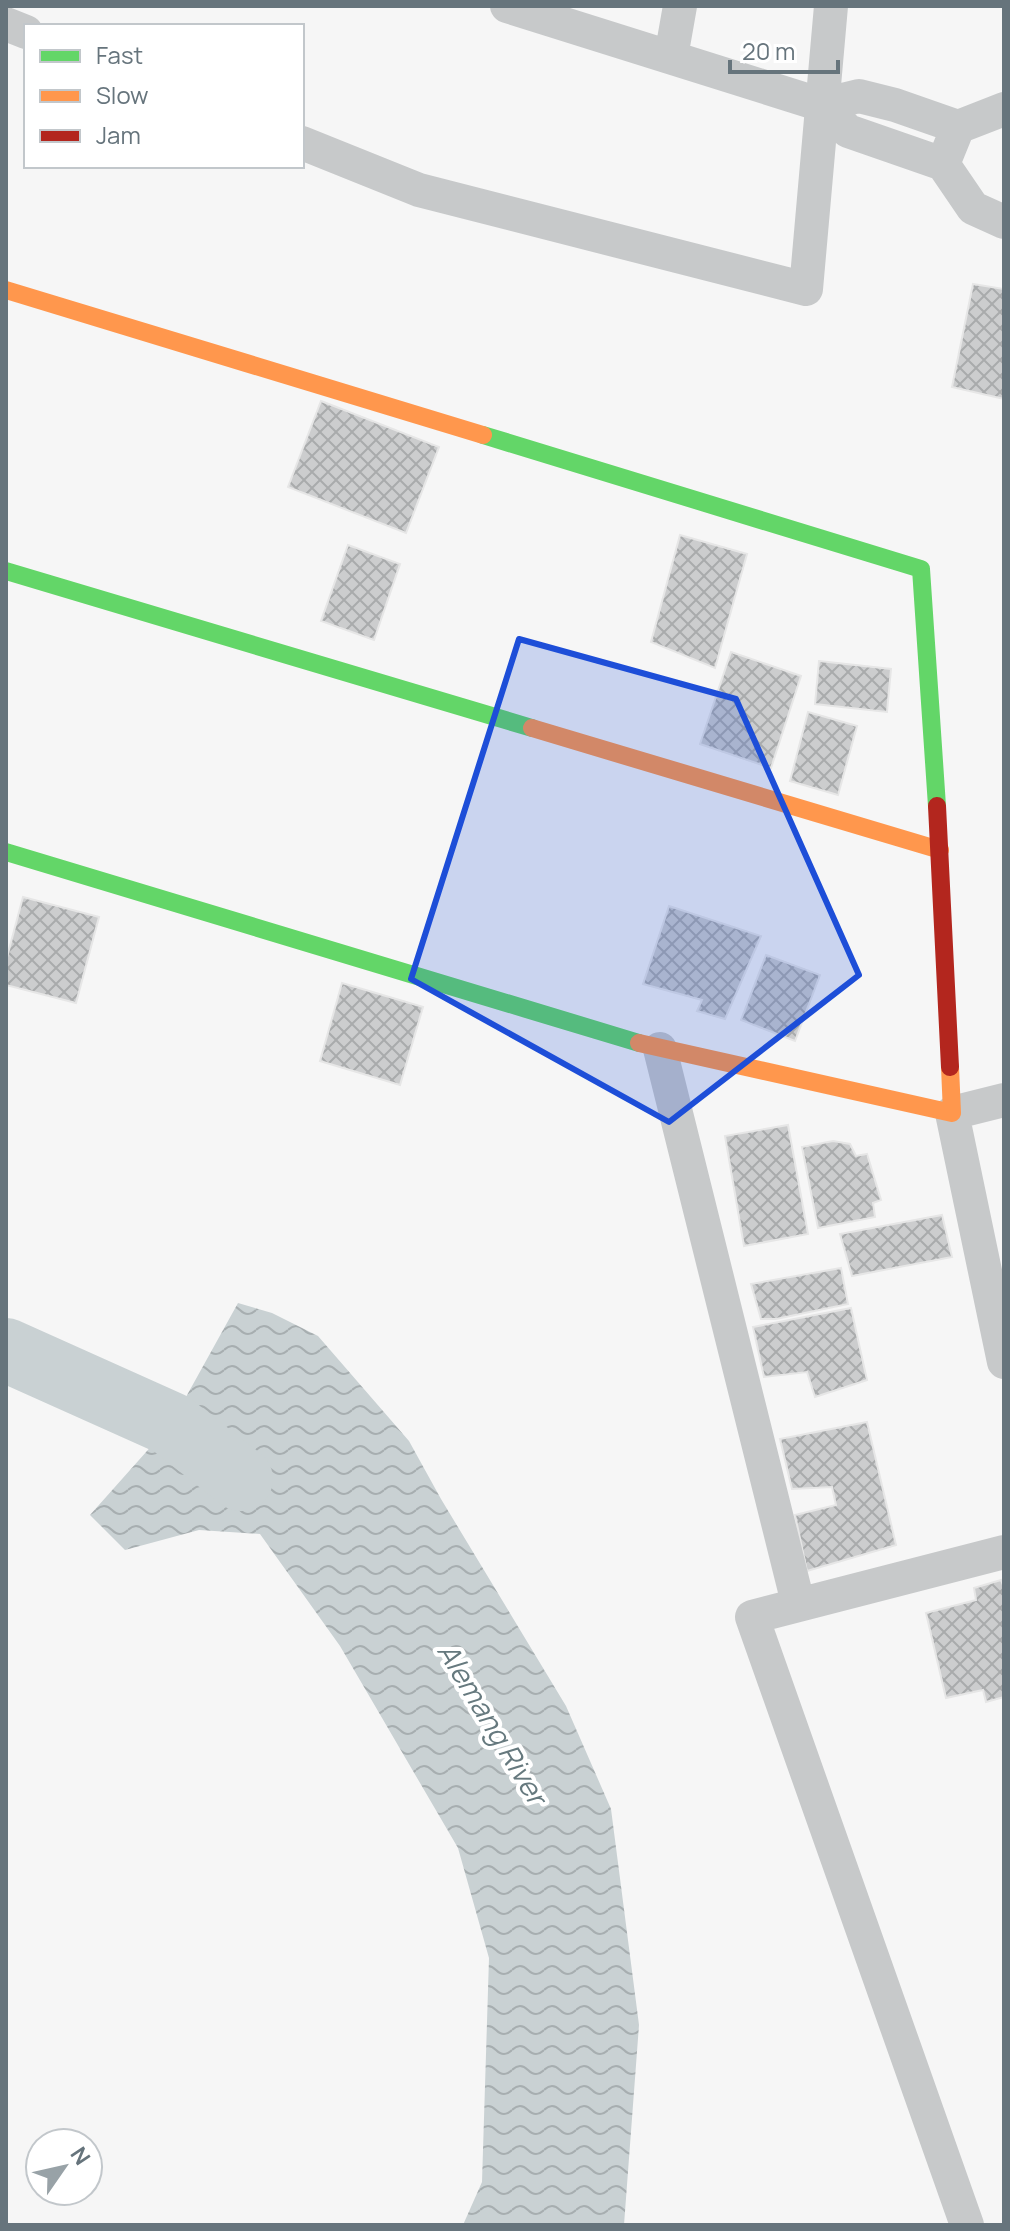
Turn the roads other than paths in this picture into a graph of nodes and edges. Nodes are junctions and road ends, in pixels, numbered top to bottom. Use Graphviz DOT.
graph roads {
  1 [pos="507,6"];
  2 [pos="680,6"];
  3 [pos="831,6"];
  4 [pos="671,57"];
  5 [pos="822,105"];
  6 [pos="1004,109"];
  7 [pos="958,127"];
  8 [pos="304,144"];
  9 [pos="943,164"];
  10 [pos="1004,222"];
  11 [pos="6,290"];
  12 [pos="6,571"];
  13 [pos="940,850"];
  14 [pos="6,852"];
  15 [pos="660,1049"];
  16 [pos="1004,1100"];
  17 [pos="952,1113"];
  18 [pos="1004,1362"];
  19 [pos="1004,1552"];
  20 [pos="798,1603"];
  21 [pos="967,2225"];
  1 -- 4 [label="street"];
  2 -- 4 [label="street"];
  3 -- 5 [label="street"];
  4 -- 5 [label="street"];
  5 -- 7 [label="street"];
  5 -- 8 [label="street"];
  5 -- 9 [label="street"];
  6 -- 7 [label="street"];
  7 -- 9 [label="street"];
  9 -- 10 [label="street"];
  11 -- 13 [label="street"];
  12 -- 13 [label="street"];
  13 -- 17 [label="street"];
  14 -- 15 [label="street"];
  15 -- 17 [label="street"];
  15 -- 20 [label="street"];
  16 -- 17 [label="street"];
  17 -- 18 [label="street"];
  19 -- 20 [label="street"];
  20 -- 21 [label="street"];
}
